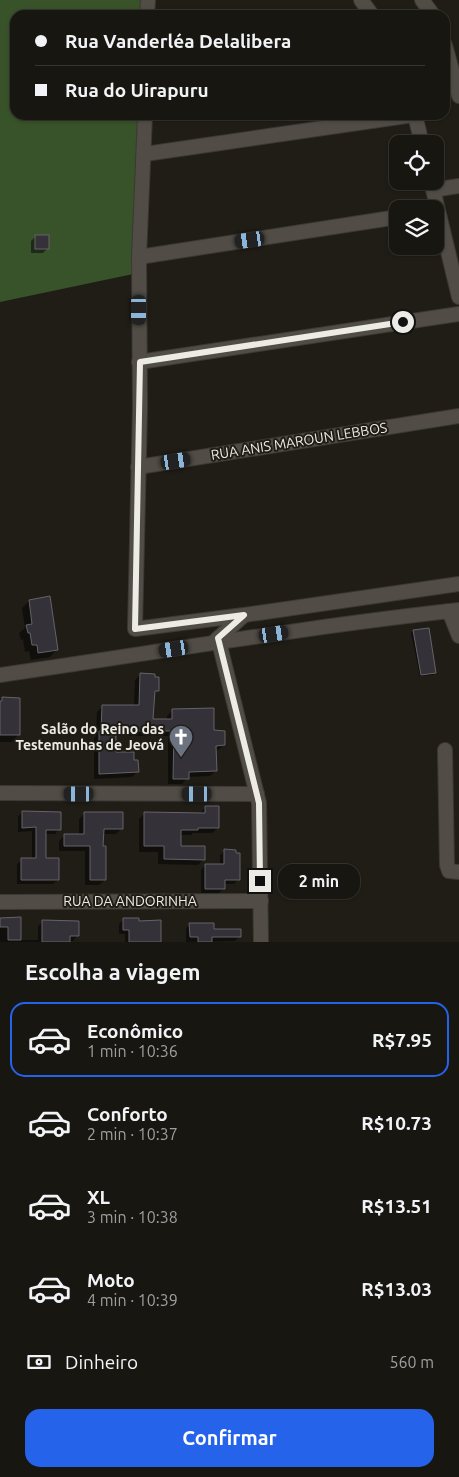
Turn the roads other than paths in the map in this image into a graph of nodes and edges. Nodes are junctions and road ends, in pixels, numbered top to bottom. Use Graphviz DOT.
graph roads {
  1 [pos="450,59"];
  2 [pos="457,79"];
  3 [pos="459,96"];
  4 [pos="145,120"];
  5 [pos="379,120"];
  6 [pos="415,120"];
  7 [pos="420,135"];
  8 [pos="144,154"];
  9 [pos="444,186"];
  10 [pos="459,186"];
  11 [pos="389,218"];
  12 [pos="444,238"];
  13 [pos="139,257"];
  14 [pos="459,297"];
  15 [pos="459,314"];
  16 [pos="140,362"];
  17 [pos="459,416"];
  18 [pos="138,467"];
  19 [pos="459,584"];
  20 [pos="384,595"];
  21 [pos="454,610"];
  22 [pos="244,615"];
  23 [pos="388,618"];
  24 [pos="459,636"];
  25 [pos="216,641"];
  26 [pos="0,676"];
  27 [pos="445,750"];
  28 [pos="0,793"];
  29 [pos="257,794"];
  30 [pos="459,872"];
  31 [pos="260,901"];
  32 [pos="0,902"];
  33 [pos="261,942"];
  1 -- 2 [label="street"];
  2 -- 3 [label="street"];
  4 -- 8 [label="street"];
  5 -- 8 [label="street"];
  6 -- 7 [label="street"];
  8 -- 13 [label="street"];
  9 -- 10 [label="street"];
  11 -- 13 [label="street"];
  12 -- 14 [label="street"];
  13 -- 16 [label="street"];
  15 -- 16 [label="street"];
  16 -- 18 [label="street"];
  17 -- 18 [label="street, RUA ANIS MAROUN LEBBOS"];
  18 -- 22 [label="street"];
  19 -- 20 [label="street"];
  20 -- 22 [label="street"];
  20 -- 23 [label="street"];
  21 -- 23 [label="street"];
  21 -- 24 [label="street"];
  22 -- 25 [label="street"];
  23 -- 25 [label="street"];
  25 -- 26 [label="street"];
  25 -- 29 [label="street"];
  27 -- 30 [label="street"];
  28 -- 29 [label="street"];
  29 -- 31 [label="street"];
  31 -- 32 [label="street, RUA DA ANDORINHA"];
  31 -- 33 [label="street"];
}
